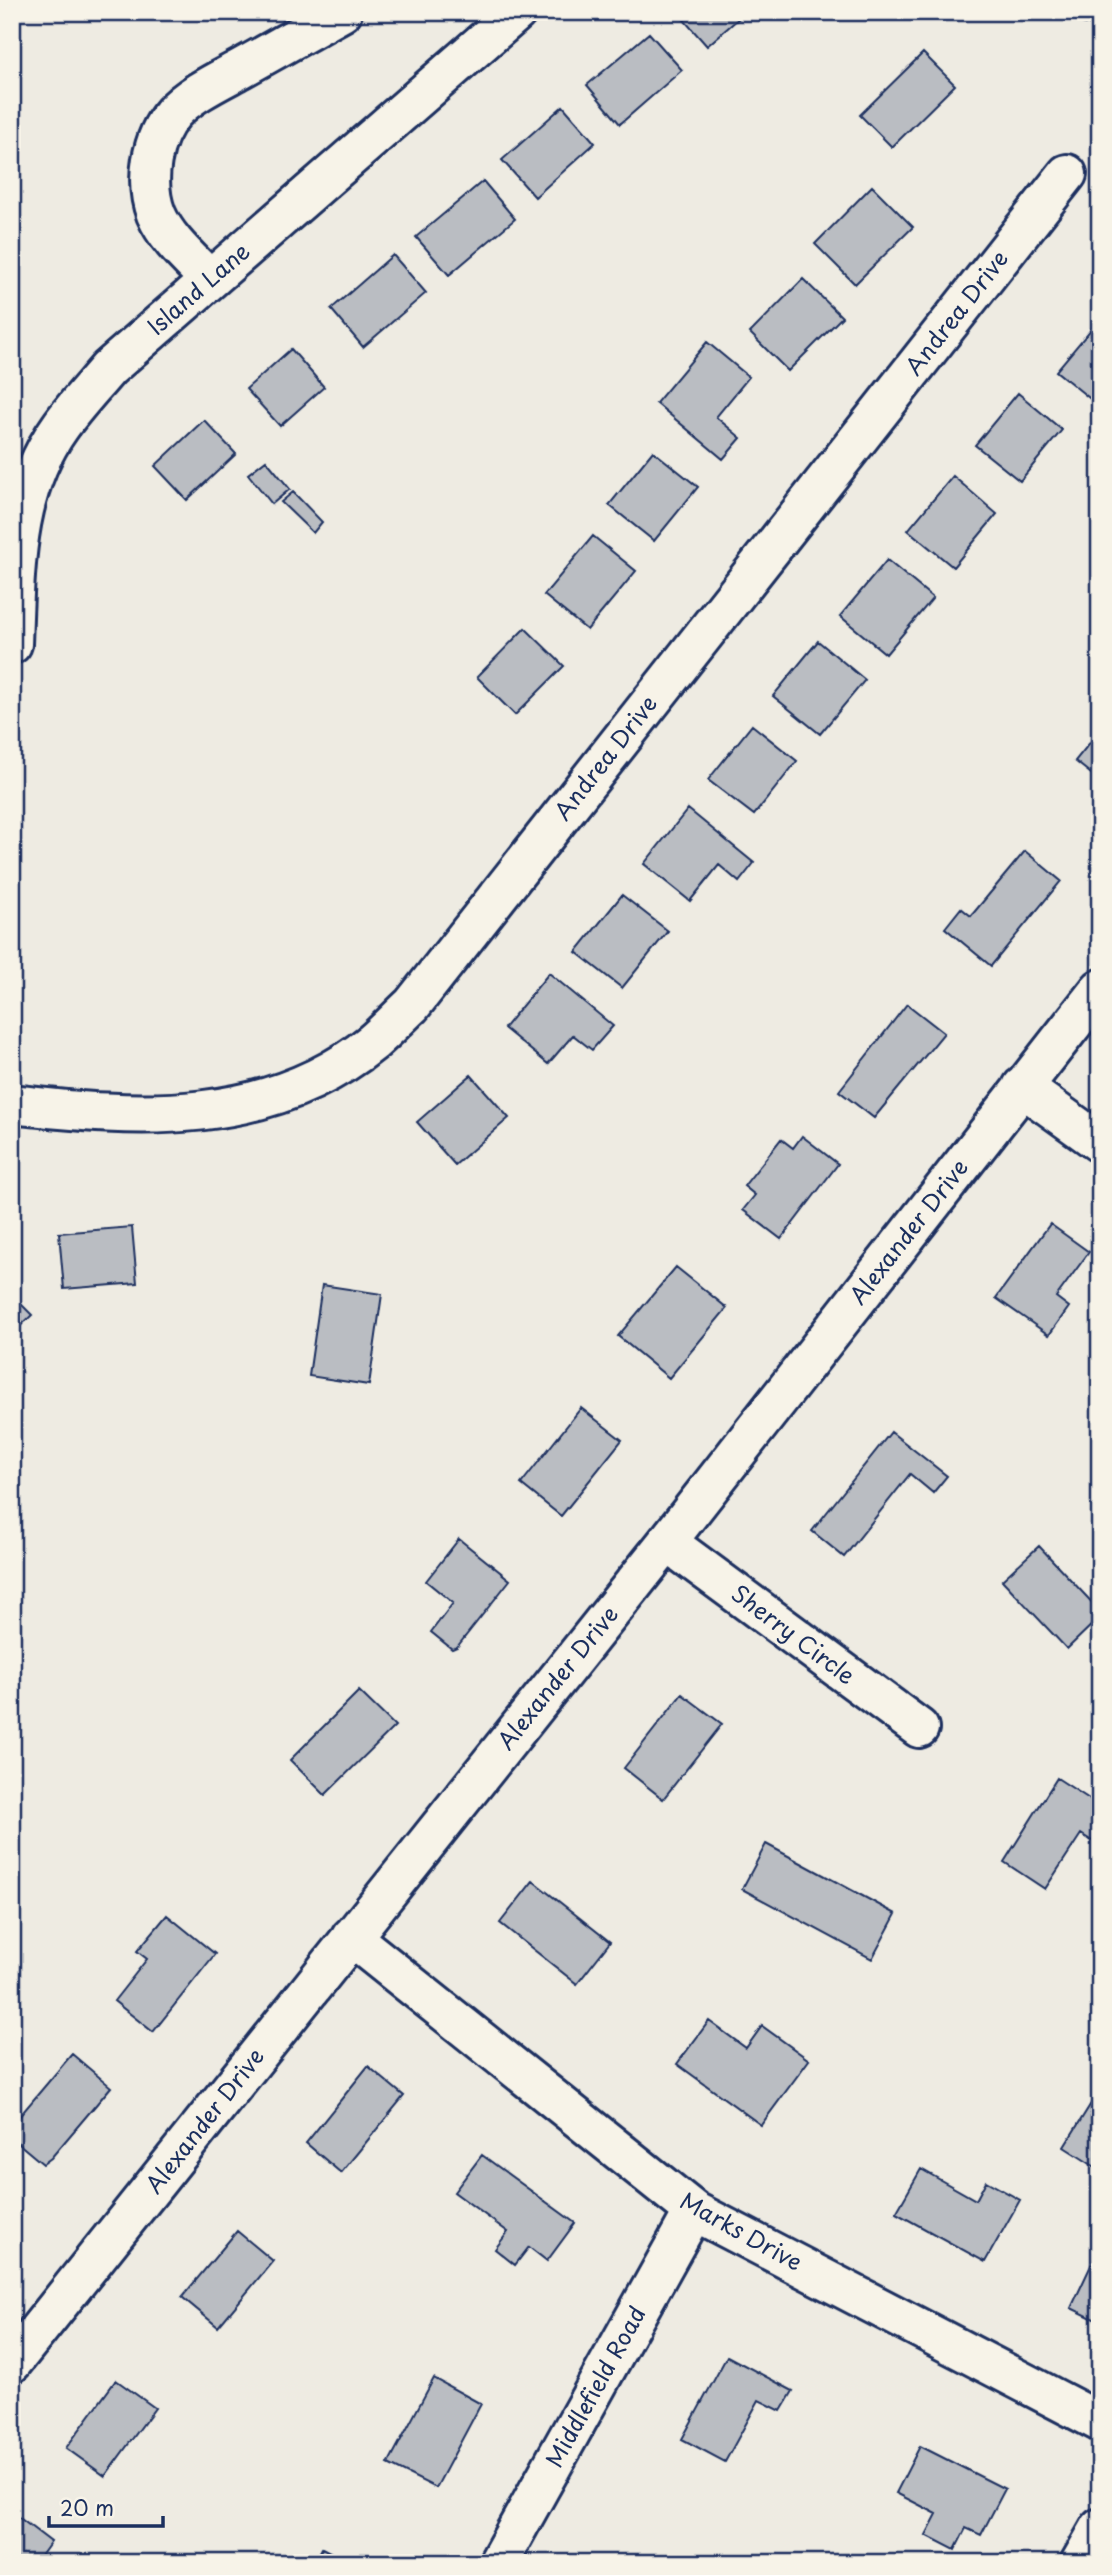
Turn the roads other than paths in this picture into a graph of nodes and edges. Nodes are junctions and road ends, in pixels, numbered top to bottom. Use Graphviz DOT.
graph roads {
  1 [pos="342,12"];
  2 [pos="517,12"];
  3 [pos="1067,174"];
  4 [pos="210,280"];
  5 [pos="12,644"];
  6 [pos="1100,989"];
  7 [pos="1022,1087"];
  8 [pos="12,1104"];
  9 [pos="1100,1143"];
  10 [pos="667,1542"];
  11 [pos="919,1728"];
  12 [pos="351,1937"];
  13 [pos="694,2211"];
  14 [pos="12,2363"];
  15 [pos="1100,2422"];
  16 [pos="1100,2528"];
  17 [pos="498,2563"];
  18 [pos="1080,2563"];
  1 -- 4 [label="street"];
  2 -- 4 [label="street, Island Lane"];
  3 -- 8 [label="street, Andrea Drive"];
  4 -- 5 [label="street, Island Lane"];
  6 -- 7 [label="street, Alexander Drive"];
  7 -- 9 [label="street"];
  7 -- 10 [label="street, Alexander Drive"];
  10 -- 11 [label="street, Sherry Circle"];
  10 -- 12 [label="street, Alexander Drive"];
  12 -- 13 [label="street, Marks Drive"];
  12 -- 14 [label="street, Alexander Drive"];
  13 -- 15 [label="street, Marks Drive"];
  13 -- 17 [label="street, Middlefield Road"];
  16 -- 18 [label="street"];
}
